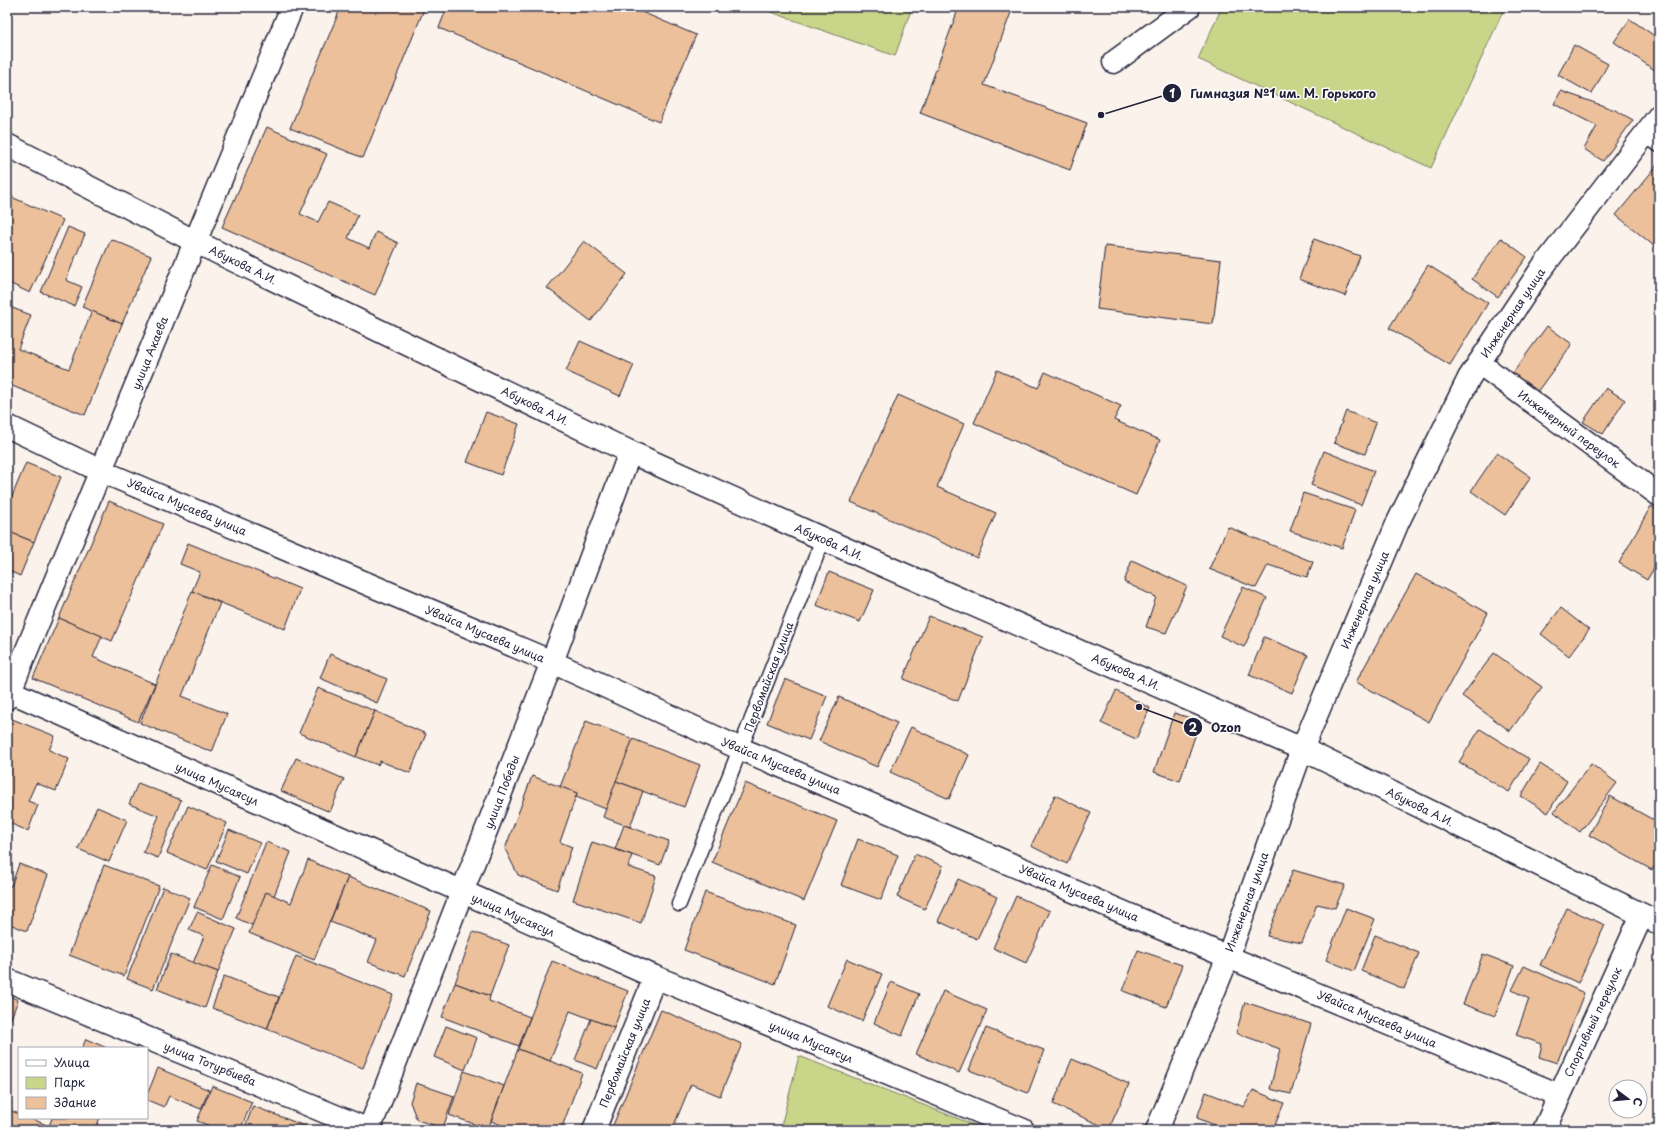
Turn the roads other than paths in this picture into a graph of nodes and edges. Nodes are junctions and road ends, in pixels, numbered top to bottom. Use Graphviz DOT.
graph roads {
  1 [pos="292,7"];
  2 [pos="1189,7"];
  3 [pos="1114,62"];
  4 [pos="1659,116"];
  5 [pos="1652,139"];
  6 [pos="7,145"];
  7 [pos="196,242"];
  8 [pos="1479,363"];
  9 [pos="7,426"];
  10 [pos="630,452"];
  11 [pos="101,471"];
  12 [pos="1659,495"];
  13 [pos="823,540"];
  14 [pos="552,662"];
  15 [pos="8,693"];
  16 [pos="741,749"];
  17 [pos="1302,749"];
  18 [pos="463,893"];
  19 [pos="679,904"];
  20 [pos="1650,919"];
  21 [pos="1228,957"];
  22 [pos="655,977"];
  23 [pos="7,980"];
  24 [pos="1559,1095"];
  25 [pos="369,1130"];
  26 [pos="594,1130"];
  27 [pos="1023,1130"];
  28 [pos="1157,1130"];
  29 [pos="1544,1130"];
  1 -- 7 [label="street, улица Акаева"];
  2 -- 3 [label="street"];
  4 -- 5 [label="street, Инженерная улица"];
  5 -- 8 [label="street, Инженерная улица"];
  6 -- 7 [label="street, Абукова А.И."];
  7 -- 10 [label="street, Абукова А.И."];
  7 -- 11 [label="street, улица Акаева"];
  8 -- 12 [label="street, Инженерный переулок"];
  8 -- 17 [label="street, Инженерная улица"];
  9 -- 11 [label="street, Увайса Мусаева улица"];
  10 -- 13 [label="street, Абукова А.И."];
  10 -- 14 [label="street, улица Победы"];
  11 -- 14 [label="street, Увайса Мусаева улица"];
  11 -- 15 [label="street, улица Акаева"];
  13 -- 16 [label="lane, Первомайская улица"];
  13 -- 17 [label="street, Абукова А.И."];
  14 -- 16 [label="street, Увайса Мусаева улица"];
  14 -- 18 [label="street, улица Победы"];
  15 -- 18 [label="street, улица Мусаясул"];
  16 -- 19 [label="lane, Первомайская улица"];
  16 -- 21 [label="street, Увайса Мусаева улица"];
  17 -- 20 [label="street, Абукова А.И."];
  17 -- 21 [label="street, Инженерная улица"];
  18 -- 22 [label="street, улица Мусаясул"];
  18 -- 25 [label="street, улица Победы"];
  20 -- 24 [label="street, Спортивный переулок"];
  21 -- 24 [label="street, Увайса Мусаева улица"];
  21 -- 28 [label="street, Инженерная улица"];
  22 -- 26 [label="street, Первомайская улица"];
  22 -- 27 [label="street, улица Мусаясул"];
  23 -- 25 [label="street, улица Тотурбиева"];
  24 -- 29 [label="street, Спортивный переулок"];
}
